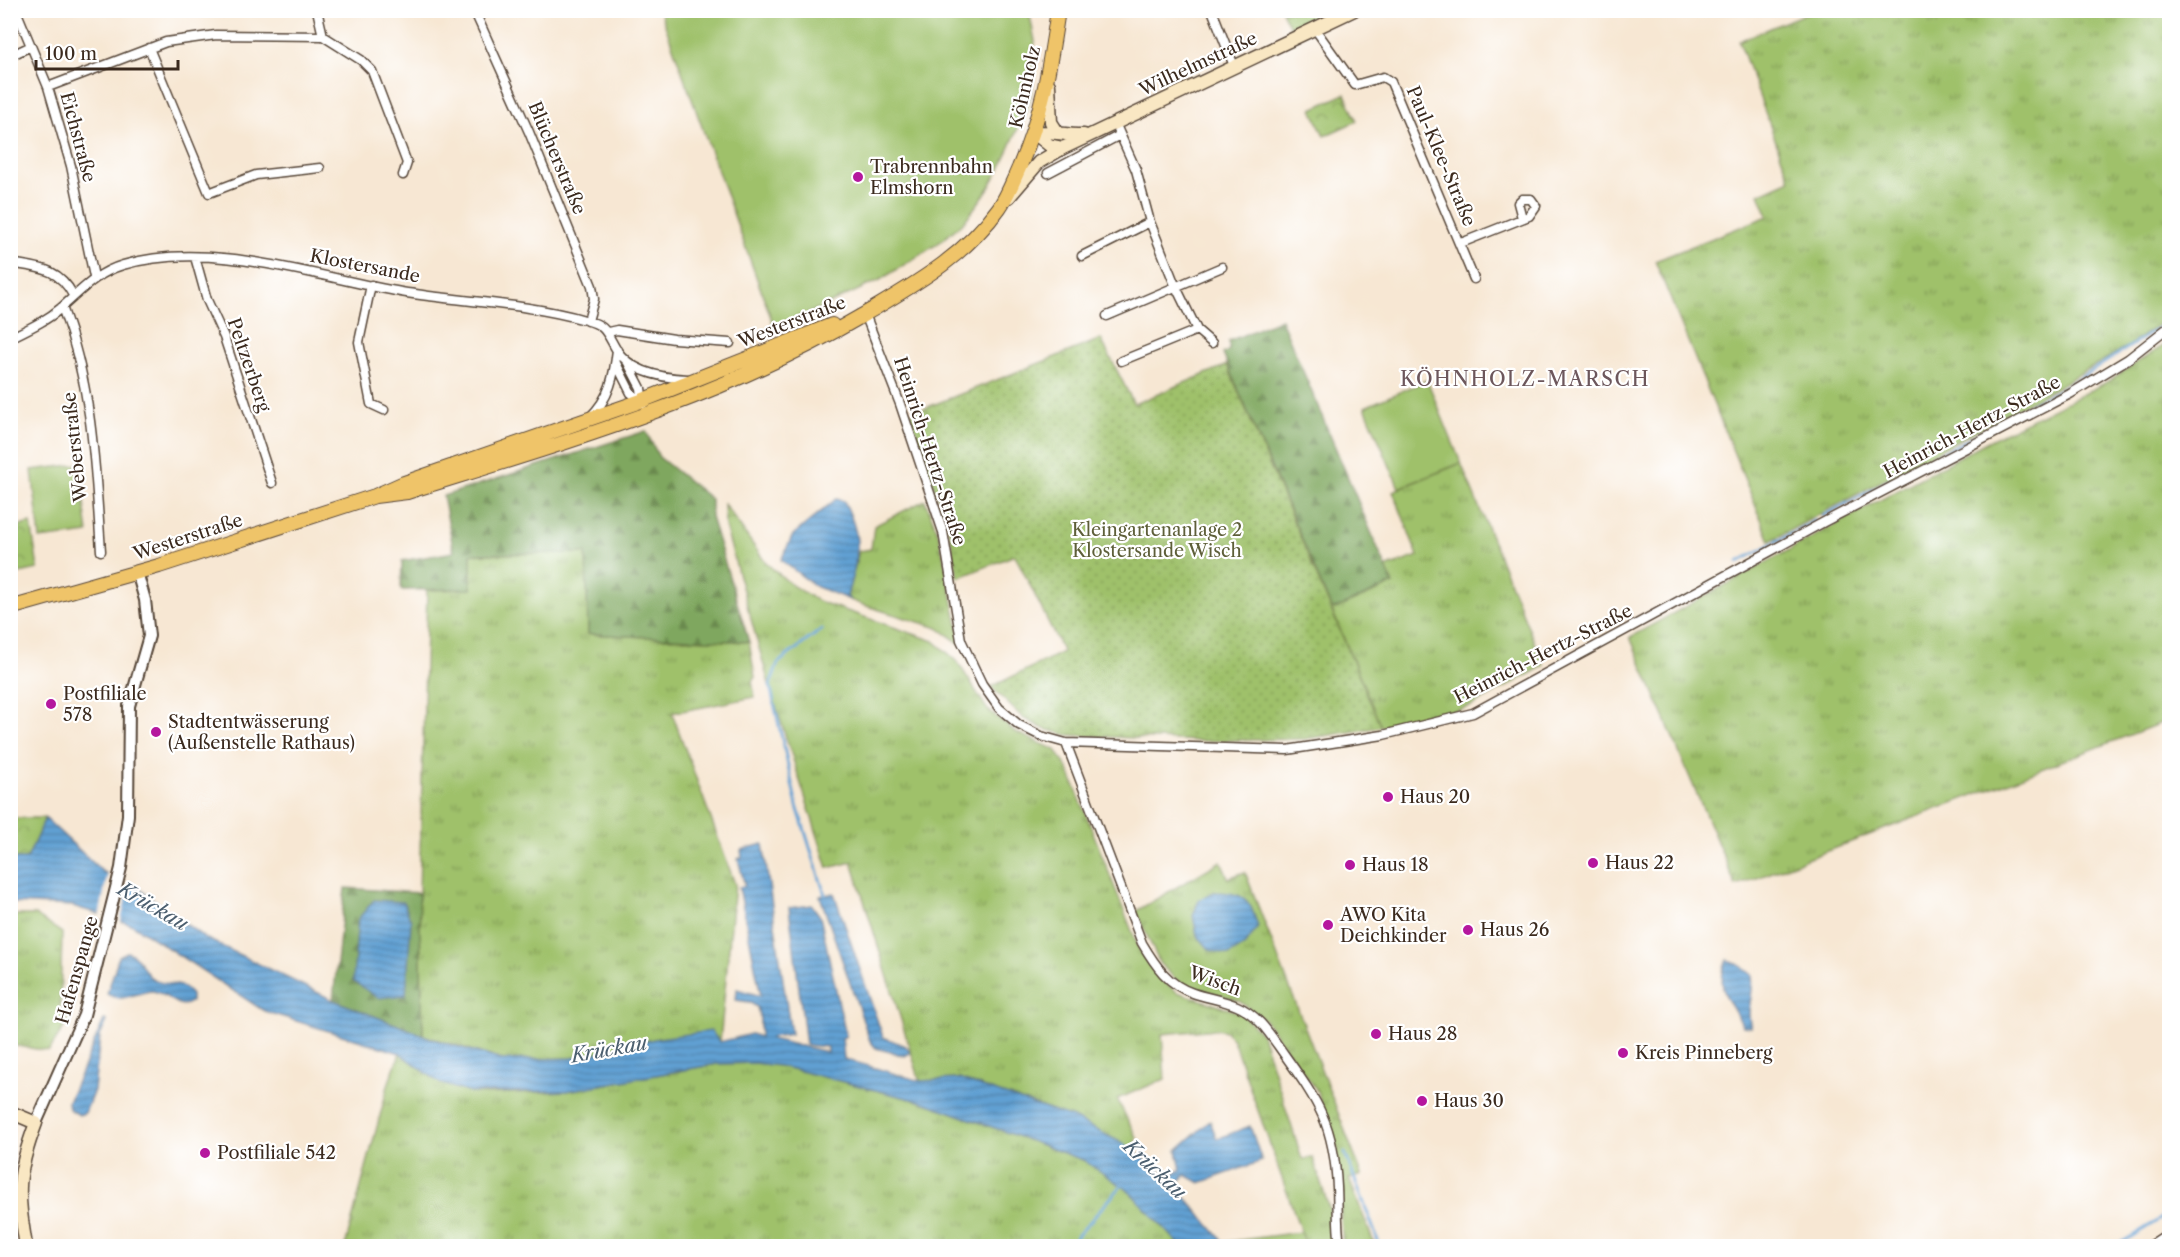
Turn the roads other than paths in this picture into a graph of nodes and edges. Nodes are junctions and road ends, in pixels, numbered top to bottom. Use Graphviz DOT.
graph roads {
  1 [pos="16,10"];
  2 [pos="317,10"];
  3 [pos="474,10"];
  4 [pos="1058,10"];
  5 [pos="1212,10"];
  6 [pos="1353,10"];
  7 [pos="1315,29"];
  8 [pos="323,36"];
  9 [pos="31,46"];
  10 [pos="149,48"];
  11 [pos="10,56"];
  12 [pos="1234,66"];
  13 [pos="1049,73"];
  14 [pos="48,87"];
  15 [pos="1118,129"];
  16 [pos="1034,133"];
  17 [pos="1058,133"];
  18 [pos="1091,134"];
  19 [pos="1063,148"];
  20 [pos="320,168"];
  21 [pos="1048,173"];
  22 [pos="402,175"];
  23 [pos="1000,206"];
  24 [pos="1522,218"];
  25 [pos="1150,222"];
  26 [pos="1461,243"];
  27 [pos="1082,256"];
  28 [pos="195,257"];
  29 [pos="10,263"];
  30 [pos="1222,267"];
  31 [pos="94,277"];
  32 [pos="1474,279"];
  33 [pos="371,285"];
  34 [pos="1175,285"];
  35 [pos="73,295"];
  36 [pos="62,307"];
  37 [pos="865,314"];
  38 [pos="1107,316"];
  39 [pos="588,321"];
  40 [pos="2169,326"];
  41 [pos="1197,330"];
  42 [pos="608,332"];
  43 [pos="10,338"];
  44 [pos="730,343"];
  45 [pos="1212,344"];
  46 [pos="617,350"];
  47 [pos="627,360"];
  48 [pos="1121,360"];
  49 [pos="615,363"];
  50 [pos="695,380"];
  51 [pos="642,401"];
  52 [pos="384,410"];
  53 [pos="647,416"];
  54 [pos="586,420"];
  55 [pos="272,483"];
  56 [pos="375,496"];
  57 [pos="101,551"];
  58 [pos="137,572"];
  59 [pos="10,608"];
  60 [pos="1066,743"];
  61 [pos="10,1112"];
  62 [pos="36,1123"];
  63 [pos="2169,1232"];
  64 [pos="26,1246"];
  65 [pos="1340,1246"];
  66 [pos="2149,1246"];
  1 -- 9 [label="street, Eichstraße"];
  2 -- 8 [label="street"];
  3 -- 39 [label="street, Blücherstraße"];
  4 -- 13 [label="main road, Köhnholz"];
  5 -- 12 [label="street"];
  6 -- 7 [label="main road, Wilhelmstraße"];
  7 -- 12 [label="main road, Wilhelmstraße"];
  7 -- 26 [label="street, Paul-Klee-Straße"];
  8 -- 10 [label="street"];
  8 -- 22 [label="street"];
  9 -- 11 [label="street"];
  9 -- 14 [label="street, Eichstraße"];
  10 -- 14 [label="street"];
  10 -- 20 [label="street"];
  12 -- 15 [label="main road, Wilhelmstraße"];
  13 -- 16 [label="main road, Köhnholz"];
  13 -- 17 [label="main road"];
  14 -- 31 [label="street, Eichstraße"];
  15 -- 18 [label="main road, Wilhelmstraße"];
  15 -- 21 [label="street"];
  15 -- 25 [label="street"];
  16 -- 17 [label="main road, Wilhelmstraße"];
  16 -- 19 [label="main road"];
  16 -- 23 [label="main road, Köhnholz"];
  17 -- 18 [label="main road, Wilhelmstraße"];
  18 -- 19 [label="main road, Wilhelmstraße"];
  19 -- 23 [label="main road, Wilhelmstraße"];
  23 -- 37 [label="main road, Köhnholz"];
  24 -- 26 [label="street, Paul-Klee-Straße"];
  25 -- 27 [label="street"];
  25 -- 34 [label="street"];
  26 -- 32 [label="street, Paul-Klee-Straße"];
  28 -- 31 [label="street, Klostersande"];
  28 -- 33 [label="street, Klostersande"];
  28 -- 55 [label="street, Peltzerberg"];
  29 -- 35 [label="street"];
  30 -- 34 [label="street"];
  31 -- 35 [label="street, Klostersande"];
  33 -- 39 [label="street, Klostersande"];
  33 -- 52 [label="street"];
  34 -- 38 [label="street"];
  34 -- 41 [label="street"];
  35 -- 36 [label="street, Klostersande"];
  36 -- 43 [label="street, Klostersande"];
  36 -- 57 [label="street, Weberstraße"];
  37 -- 50 [label="main road, Westerstraße"];
  37 -- 53 [label="main road, Westerstraße"];
  37 -- 60 [label="street, Heinrich-Hertz-Straße"];
  39 -- 42 [label="street, Klostersande"];
  40 -- 60 [label="street, Heinrich-Hertz-Straße"];
  41 -- 45 [label="street"];
  41 -- 48 [label="street"];
  42 -- 44 [label="street, Klostersande"];
  42 -- 46 [label="street"];
  46 -- 47 [label="street"];
  46 -- 49 [label="street"];
  47 -- 50 [label="street"];
  47 -- 51 [label="street"];
  49 -- 51 [label="street"];
  49 -- 54 [label="street"];
  50 -- 51 [label="main road, Westerstraße"];
  51 -- 53 [label="street"];
  51 -- 54 [label="main road, Westerstraße"];
  53 -- 56 [label="main road, Westerstraße"];
  54 -- 56 [label="main road, Westerstraße"];
  56 -- 58 [label="main road, Westerstraße"];
  58 -- 59 [label="main road, Westerstraße"];
  58 -- 62 [label="street, Hafenspange"];
  60 -- 65 [label="street, Wisch"];
  61 -- 62 [label="main road"];
  62 -- 64 [label="main road"];
  63 -- 66 [label="street"];
}
